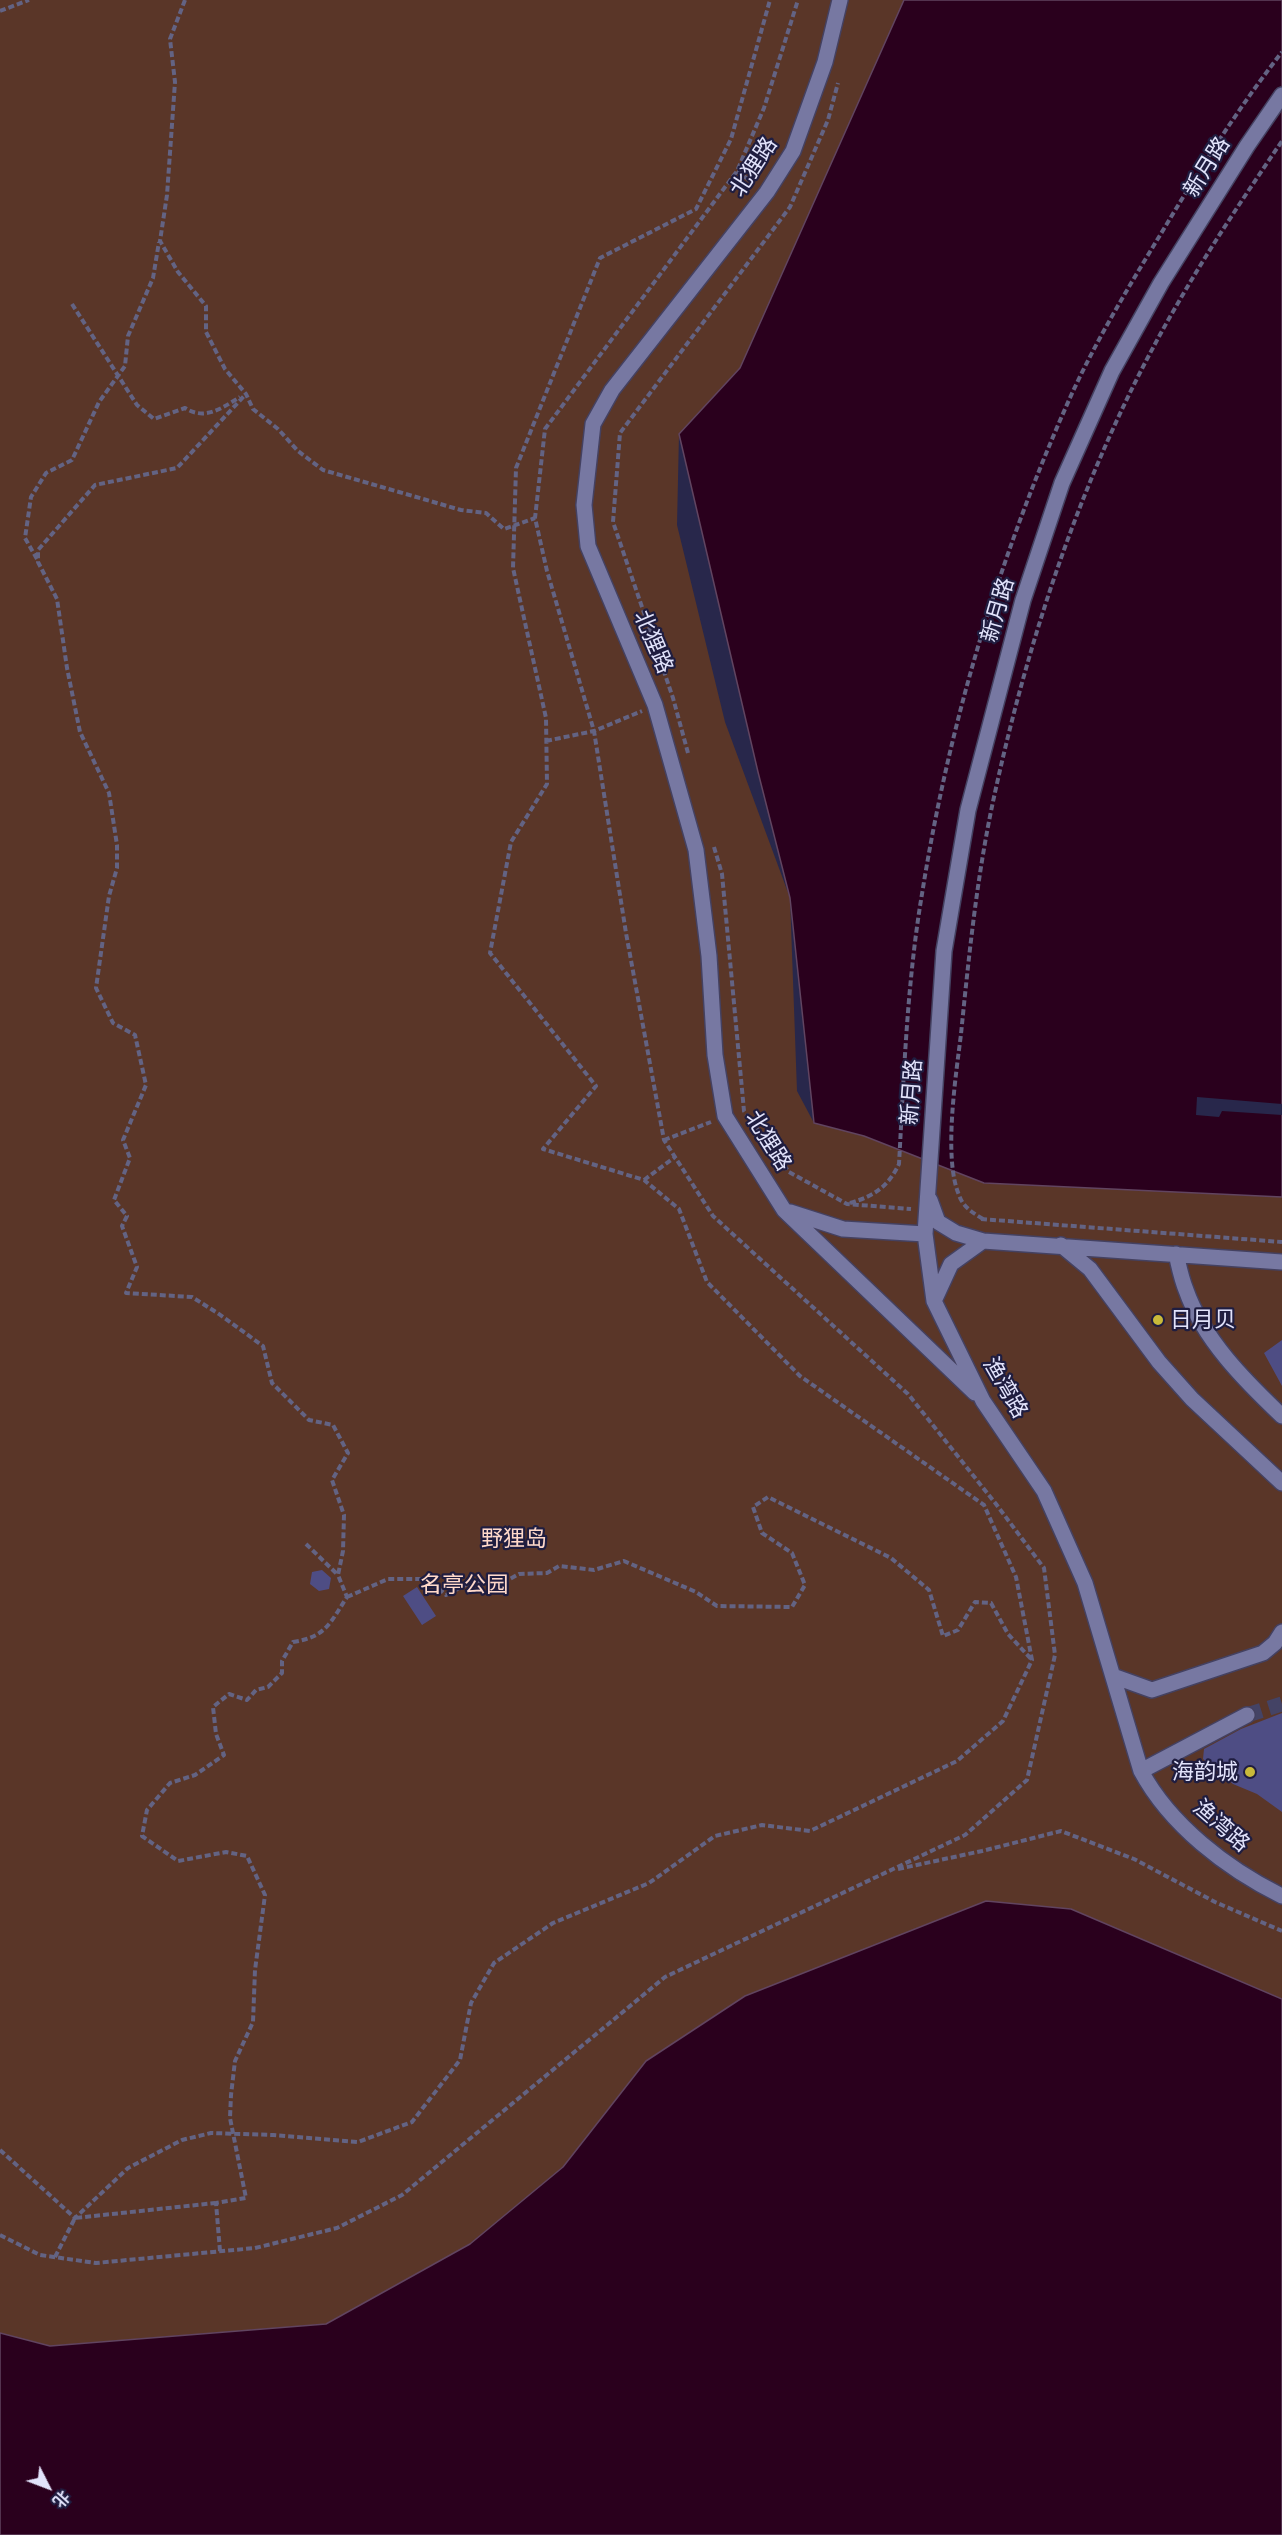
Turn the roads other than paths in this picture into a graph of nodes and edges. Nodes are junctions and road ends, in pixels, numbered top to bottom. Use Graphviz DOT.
graph roads {
  1 [pos="840,0"];
  2 [pos="1282,95"];
  3 [pos="928,1195"];
  4 [pos="784,1210"];
  5 [pos="925,1233"];
  6 [pos="983,1241"];
  7 [pos="1061,1245"];
  8 [pos="1176,1254"];
  9 [pos="1282,1262"];
  10 [pos="934,1300"];
  11 [pos="983,1401"];
  12 [pos="1282,1416"];
  13 [pos="1282,1483"];
  14 [pos="1282,1632"];
  15 [pos="1113,1676"];
  16 [pos="1247,1716"];
  17 [pos="1141,1771"];
  18 [pos="1282,1896"];
  1 -- 4 [label="street, 北狸路"];
  2 -- 3 [label="street, 新月路"];
  3 -- 5 [label="street, 渔湾路"];
  3 -- 6 [label="street"];
  4 -- 5 [label="street"];
  4 -- 11 [label="street, 北狸路"];
  5 -- 10 [label="street, 渔湾路"];
  6 -- 7 [label="street"];
  6 -- 10 [label="street"];
  7 -- 8 [label="street"];
  7 -- 13 [label="street"];
  8 -- 9 [label="street"];
  8 -- 12 [label="street"];
  10 -- 11 [label="street, 渔湾路"];
  11 -- 15 [label="street, 渔湾路"];
  14 -- 15 [label="street"];
  15 -- 17 [label="street, 渔湾路"];
  16 -- 17 [label="street"];
  17 -- 18 [label="street, 渔湾路"];
}
